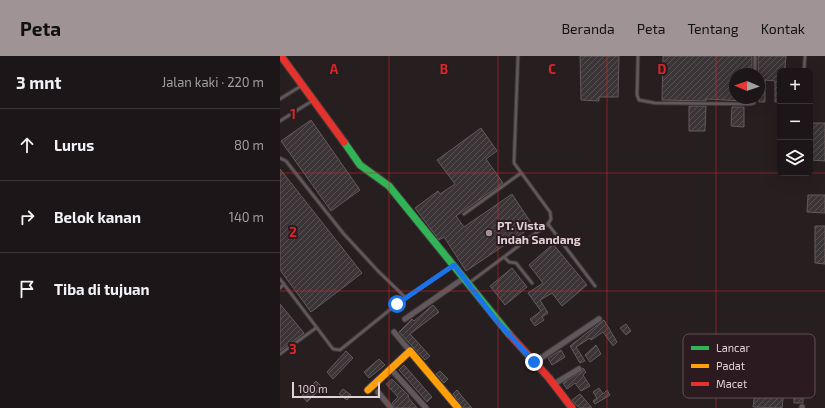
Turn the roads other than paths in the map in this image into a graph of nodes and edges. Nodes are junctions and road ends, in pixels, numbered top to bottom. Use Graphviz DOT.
graph roads {
  1 [pos="281,56"];
  2 [pos="518,56"];
  3 [pos="638,56"];
  4 [pos="755,56"];
  5 [pos="804,56"];
  6 [pos="755,68"];
  7 [pos="804,68"];
  8 [pos="302,85"];
  9 [pos="280,99"];
  10 [pos="312,100"];
  11 [pos="729,104"];
  12 [pos="280,121"];
  13 [pos="280,158"];
  14 [pos="522,173"];
  15 [pos="464,214"];
  16 [pos="548,224"];
  17 [pos="504,258"];
  18 [pos="454,265"];
  19 [pos="280,279"];
  20 [pos="466,281"];
  21 [pos="532,283"];
  22 [pos="284,284"];
  23 [pos="595,286"];
  24 [pos="280,288"];
  25 [pos="406,298"];
  26 [pos="405,319"];
  27 [pos="600,319"];
  28 [pos="316,328"];
  29 [pos="394,332"];
  30 [pos="410,351"];
  31 [pos="280,354"];
  32 [pos="534,362"];
  33 [pos="390,368"];
  34 [pos="579,368"];
  35 [pos="554,384"];
  36 [pos="368,390"];
  37 [pos="378,392"];
  38 [pos="391,408"];
  39 [pos="426,408"];
  40 [pos="458,408"];
  41 [pos="572,408"];
  1 -- 8 [label="street"];
  2 -- 14 [label="lane"];
  3 -- 11 [label="lane"];
  4 -- 6 [label="lane"];
  5 -- 7 [label="lane"];
  8 -- 9 [label="lane"];
  8 -- 10 [label="street"];
  10 -- 12 [label="lane"];
  10 -- 18 [label="street"];
  13 -- 25 [label="lane"];
  14 -- 15 [label="lane"];
  14 -- 16 [label="lane"];
  16 -- 17 [label="lane"];
  16 -- 23 [label="lane"];
  17 -- 20 [label="lane"];
  17 -- 21 [label="lane"];
  18 -- 20 [label="street"];
  18 -- 25 [label="lane"];
  19 -- 22 [label="lane"];
  20 -- 26 [label="street"];
  20 -- 32 [label="street"];
  22 -- 24 [label="lane"];
  22 -- 28 [label="lane"];
  25 -- 28 [label="lane"];
  27 -- 32 [label="street"];
  28 -- 31 [label="lane"];
  29 -- 30 [label="street"];
  30 -- 33 [label="street"];
  30 -- 40 [label="street"];
  32 -- 35 [label="street"];
  33 -- 36 [label="street"];
  33 -- 39 [label="street"];
  34 -- 35 [label="street"];
  35 -- 41 [label="street"];
  37 -- 38 [label="street"];
}
